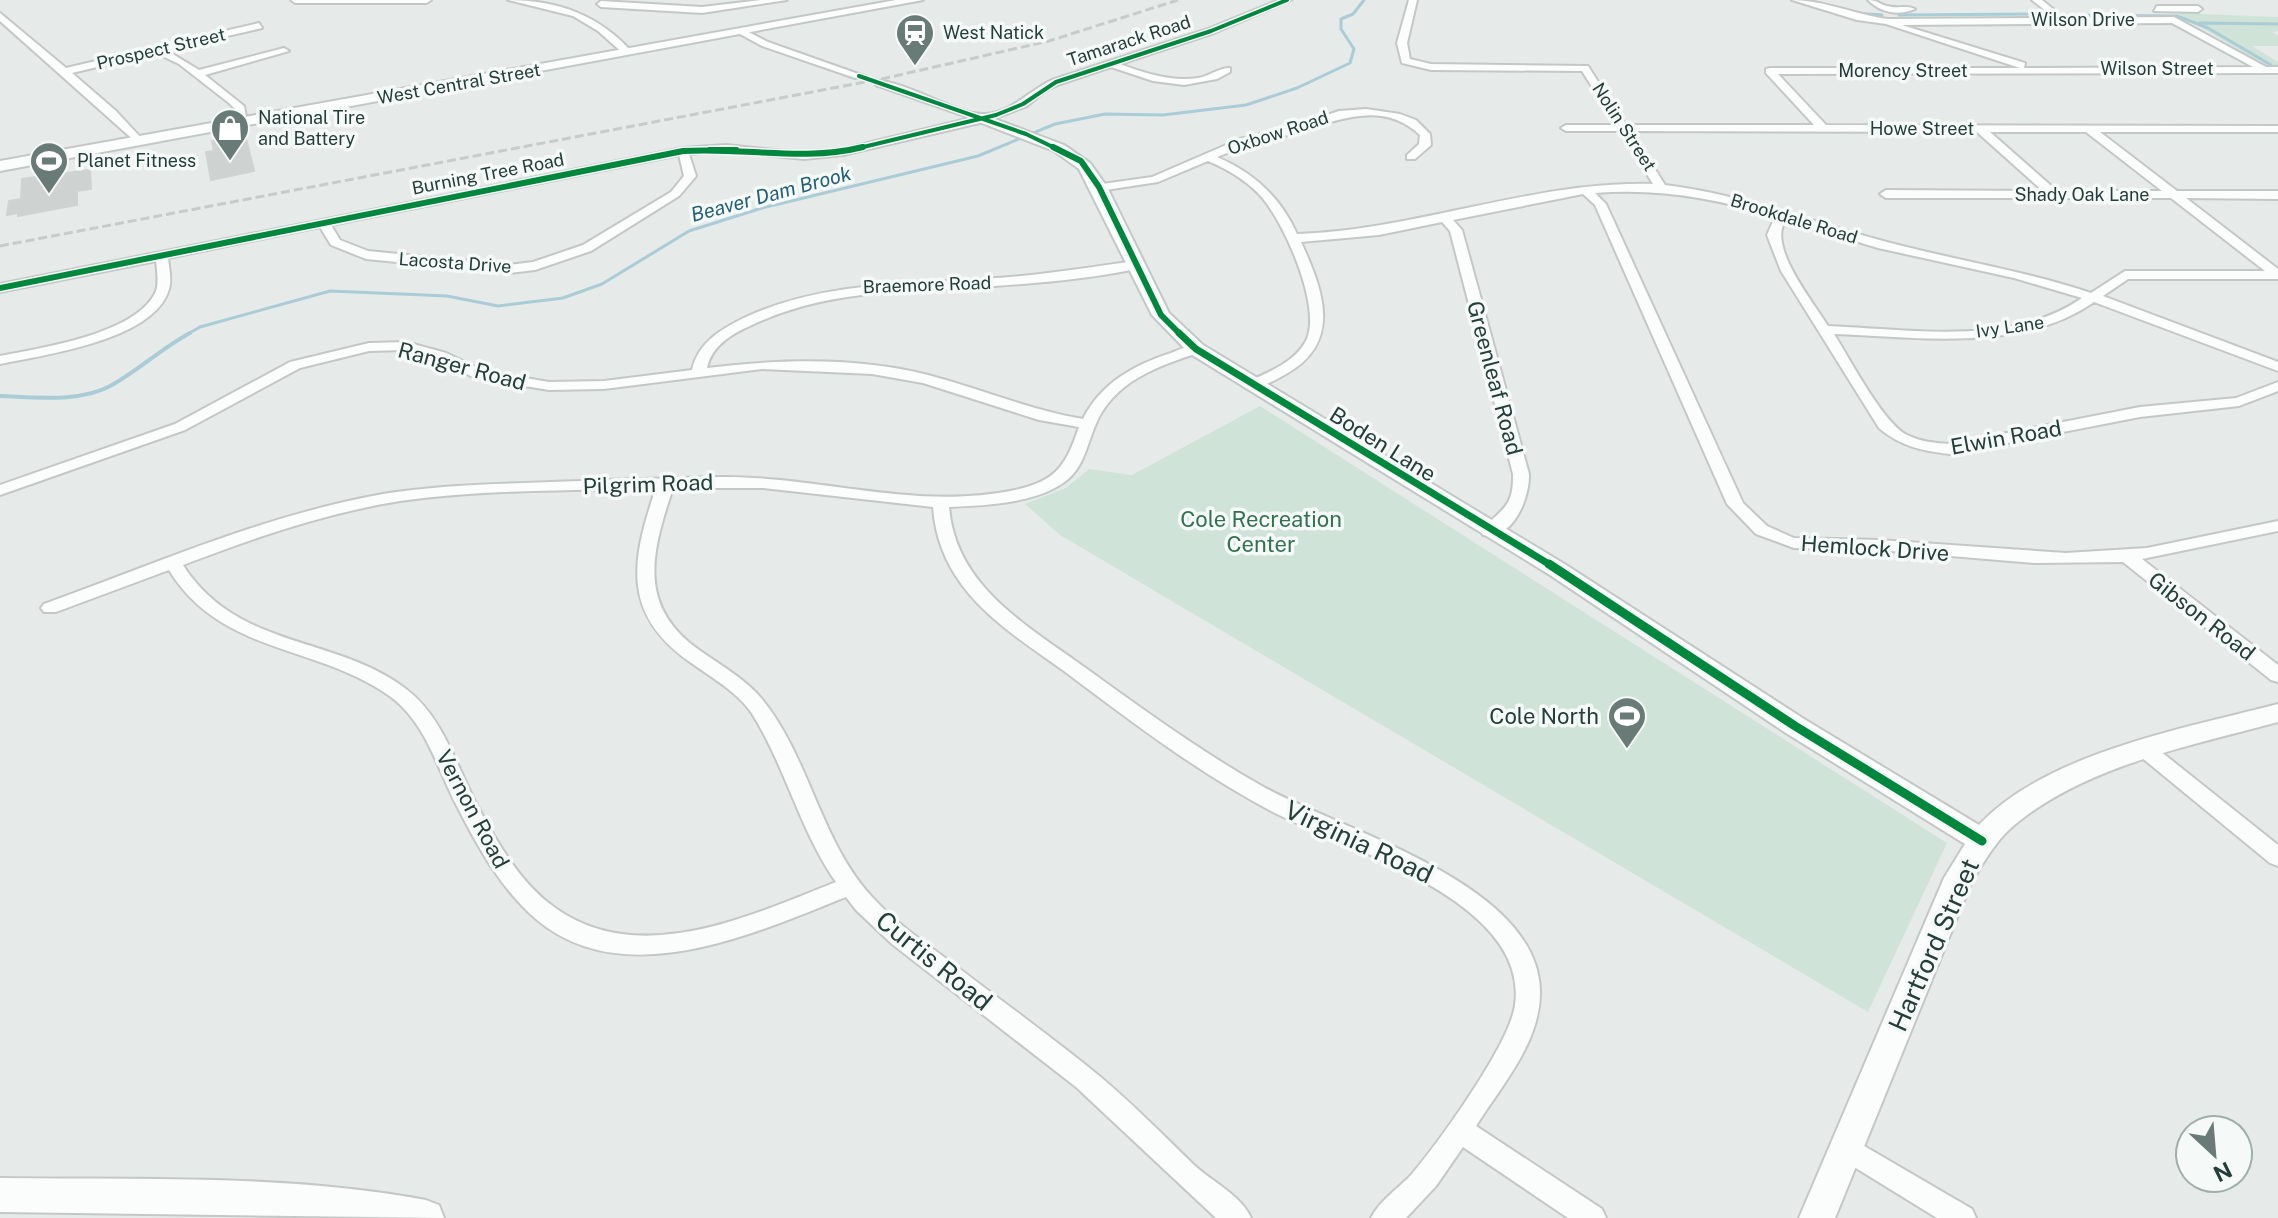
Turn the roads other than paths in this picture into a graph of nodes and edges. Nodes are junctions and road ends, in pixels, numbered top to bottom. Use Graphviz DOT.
graph roads {
  1 [pos="295,0"];
  2 [pos="427,0"];
  3 [pos="512,0"];
  4 [pos="783,0"];
  5 [pos="1287,0"];
  6 [pos="1413,0"];
  7 [pos="1796,0"];
  8 [pos="1872,0"];
  9 [pos="2036,0"];
  10 [pos="2184,0"];
  11 [pos="376,1"];
  12 [pos="906,1"];
  13 [pos="604,2"];
  14 [pos="1927,9"];
  15 [pos="2026,9"];
  16 [pos="2049,9"];
  17 [pos="2064,9"];
  18 [pos="2091,9"];
  19 [pos="0,16"];
  20 [pos="1888,22"];
  21 [pos="259,26"];
  22 [pos="743,32"];
  23 [pos="158,50"];
  24 [pos="284,51"];
  25 [pos="628,53"];
  26 [pos="1111,64"];
  27 [pos="1226,70"];
  28 [pos="2036,70"];
  29 [pos="2264,70"];
  30 [pos="2278,70"];
  31 [pos="62,72"];
  32 [pos="195,74"];
  33 [pos="859,76"];
  34 [pos="880,83"];
  35 [pos="984,119"];
  36 [pos="242,123"];
  37 [pos="1566,128"];
  38 [pos="1624,128"];
  39 [pos="1824,129"];
  40 [pos="1980,129"];
  41 [pos="2089,129"];
  42 [pos="2278,129"];
  43 [pos="138,141"];
  44 [pos="683,151"];
  45 [pos="1208,157"];
  46 [pos="1411,157"];
  47 [pos="0,166"];
  48 [pos="1099,187"];
  49 [pos="1661,188"];
  50 [pos="1586,190"];
  51 [pos="1886,194"];
  52 [pos="2175,195"];
  53 [pos="2278,195"];
  54 [pos="2056,196"];
  55 [pos="1784,215"];
  56 [pos="1444,217"];
  57 [pos="324,223"];
  58 [pos="1296,238"];
  59 [pos="162,255"];
  60 [pos="1136,265"];
  61 [pos="2278,274"];
  62 [pos="0,288"];
  63 [pos="2092,299"];
  64 [pos="1825,330"];
  65 [pos="1196,349"];
  66 [pos="0,360"];
  67 [pos="2278,367"];
  68 [pos="699,371"];
  69 [pos="1251,385"];
  70 [pos="2278,386"];
  71 [pos="1088,424"];
  72 [pos="666,484"];
  73 [pos="0,490"];
  74 [pos="941,504"];
  75 [pos="2278,526"];
  76 [pos="1489,531"];
  77 [pos="2127,556"];
  78 [pos="174,564"];
  79 [pos="50,608"];
  80 [pos="2278,675"];
  81 [pos="2278,713"];
  82 [pos="2148,752"];
  83 [pos="1982,841"];
  84 [pos="2278,857"];
  85 [pos="850,886"];
  86 [pos="1458,1129"];
  87 [pos="1847,1148"];
  88 [pos="0,1195"];
  89 [pos="426,1218"];
  90 [pos="1237,1218"];
  91 [pos="1385,1218"];
  92 [pos="1592,1218"];
  93 [pos="1817,1218"];
  94 [pos="1962,1218"];
  1 -- 11 [label="street"];
  2 -- 11 [label="street"];
  3 -- 25 [label="street"];
  4 -- 13 [label="street"];
  5 -- 26 [label="street, Tamarack Road"];
  6 -- 38 [label="street, Nolin Street"];
  7 -- 20 [label="street, Wilson Drive"];
  8 -- 14 [label="street"];
  9 -- 16 [label="street"];
  10 -- 18 [label="street"];
  12 -- 22 [label="main road, West Central Street"];
  15 -- 16 [label="street"];
  16 -- 17 [label="street"];
  19 -- 31 [label="street"];
  20 -- 28 [label="street, Wilson Drive"];
  20 -- 29 [label="street, Wilson Drive"];
  21 -- 23 [label="street, Prospect Street"];
  22 -- 25 [label="main road, West Central Street"];
  22 -- 33 [label="street"];
  23 -- 31 [label="street, Prospect Street"];
  23 -- 32 [label="street"];
  24 -- 32 [label="street"];
  25 -- 36 [label="main road, West Central Street"];
  26 -- 27 [label="street"];
  26 -- 35 [label="street, Tamarack Road"];
  28 -- 29 [label="street, Wilson Street"];
  28 -- 39 [label="street, Morency Street"];
  29 -- 30 [label="street, Wilson Street"];
  31 -- 43 [label="street"];
  32 -- 36 [label="street"];
  34 -- 35 [label="street, Boden Lane"];
  35 -- 44 [label="street, Burning Tree Road"];
  35 -- 48 [label="street, Boden Lane"];
  36 -- 43 [label="main road, West Central Street"];
  37 -- 38 [label="street, Howe Street"];
  38 -- 39 [label="street, Howe Street"];
  38 -- 49 [label="street, Nolin Street"];
  39 -- 40 [label="street, Howe Street"];
  40 -- 41 [label="street, Howe Street"];
  40 -- 54 [label="street"];
  41 -- 42 [label="street, Howe Street"];
  41 -- 52 [label="street"];
  43 -- 47 [label="main road, West Central Street"];
  44 -- 57 [label="street, Burning Tree Road"];
  44 -- 57 [label="street, Lacosta Drive"];
  45 -- 46 [label="street, Oxbow Road"];
  45 -- 48 [label="street, Oxbow Road"];
  45 -- 58 [label="street"];
  48 -- 60 [label="street, Boden Lane"];
  49 -- 50 [label="street, Brookdale Road"];
  49 -- 55 [label="street, Brookdale Road"];
  50 -- 56 [label="street, Brookdale Road"];
  50 -- 77 [label="street, Hemlock Drive"];
  51 -- 54 [label="street, Shady Oak Lane"];
  52 -- 53 [label="street, Shady Oak Lane"];
  52 -- 54 [label="street, Shady Oak Lane"];
  52 -- 61 [label="street"];
  55 -- 63 [label="street, Brookdale Road"];
  55 -- 64 [label="street, Elwin Road"];
  56 -- 58 [label="street, Brookdale Road"];
  56 -- 76 [label="street, Greenleaf Road"];
  57 -- 59 [label="street, Burning Tree Road"];
  58 -- 69 [label="street"];
  59 -- 62 [label="street, Burning Tree Road"];
  59 -- 66 [label="street"];
  60 -- 65 [label="street, Boden Lane"];
  60 -- 68 [label="street, Braemore Road"];
  61 -- 63 [label="street, Ivy Lane"];
  63 -- 64 [label="street, Ivy Lane"];
  63 -- 67 [label="street, Brookdale Road"];
  64 -- 70 [label="street, Elwin Road"];
  65 -- 69 [label="street, Boden Lane"];
  65 -- 71 [label="street, Pilgrim Road"];
  68 -- 71 [label="street, Ranger Road"];
  68 -- 73 [label="street, Ranger Road"];
  69 -- 76 [label="street, Boden Lane"];
  71 -- 74 [label="street, Pilgrim Road"];
  72 -- 74 [label="street, Pilgrim Road"];
  72 -- 78 [label="street, Pilgrim Road"];
  72 -- 85 [label="street, Curtis Road"];
  74 -- 86 [label="street, Virginia Road"];
  75 -- 77 [label="street, Hemlock Drive"];
  76 -- 83 [label="street, Boden Lane"];
  77 -- 80 [label="street, Gibson Road"];
  78 -- 79 [label="street, Pilgrim Road"];
  78 -- 85 [label="street, Vernon Road"];
  81 -- 82 [label="street, Hartford Street"];
  82 -- 83 [label="street, Hartford Street"];
  82 -- 84 [label="street"];
  83 -- 87 [label="street, Hartford Street"];
  85 -- 90 [label="street, Curtis Road"];
  86 -- 91 [label="street"];
  86 -- 92 [label="street"];
  87 -- 93 [label="street, Hartford Street"];
  87 -- 94 [label="street"];
  88 -- 89 [label="street"];
}
